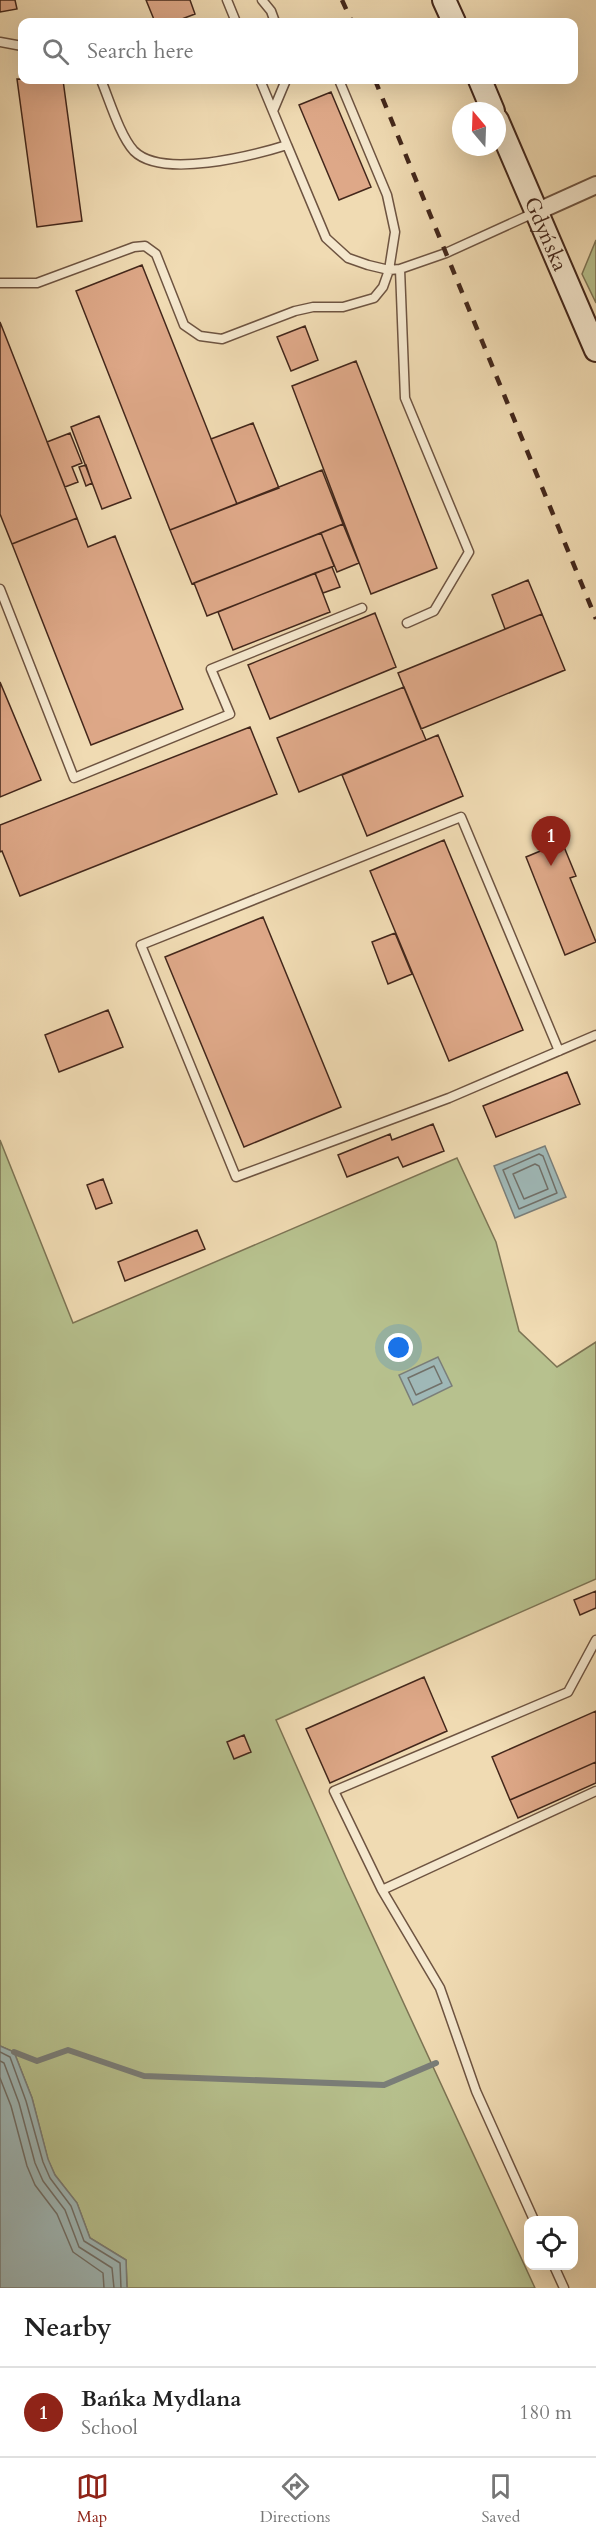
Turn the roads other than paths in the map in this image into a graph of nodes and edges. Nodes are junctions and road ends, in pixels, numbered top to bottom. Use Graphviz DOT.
graph roads {
  1 [pos="227,0"];
  2 [pos="262,0"];
  3 [pos="444,0"];
  4 [pos="234,18"];
  5 [pos="274,18"];
  6 [pos="452,18"];
  7 [pos="0,42"];
  8 [pos="18,45"];
  9 [pos="102,84"];
  10 [pos="262,84"];
  11 [pos="284,84"];
  12 [pos="341,84"];
  13 [pos="482,84"];
  14 [pos="489,102"];
  15 [pos="273,111"];
  16 [pos="506,141"];
  17 [pos="287,145"];
  18 [pos="596,185"];
  19 [pos="536,212"];
  20 [pos="400,269"];
  21 [pos="389,270"];
  22 [pos="0,283"];
  23 [pos="596,350"];
  24 [pos="0,588"];
  25 [pos="362,608"];
  26 [pos="407,623"];
  27 [pos="596,1035"];
  28 [pos="559,1050"];
  29 [pos="596,1640"];
  30 [pos="596,1791"];
  31 [pos="382,1890"];
  32 [pos="532,2216"];
  33 [pos="556,2270"];
  34 [pos="564,2288"];
  1 -- 4 [label="lane"];
  2 -- 5 [label="lane"];
  3 -- 6 [label="main road"];
  7 -- 8 [label="lane"];
  9 -- 17 [label="lane"];
  10 -- 15 [label="lane"];
  11 -- 15 [label="lane"];
  12 -- 21 [label="lane"];
  13 -- 14 [label="main road"];
  15 -- 17 [label="lane"];
  16 -- 19 [label="main road, Gdyńska"];
  17 -- 21 [label="lane"];
  18 -- 19 [label="street"];
  19 -- 20 [label="lane"];
  19 -- 23 [label="main road, Gdyńska"];
  20 -- 21 [label="lane"];
  20 -- 26 [label="lane"];
  21 -- 22 [label="lane"];
  24 -- 25 [label="lane"];
  27 -- 28 [label="lane"];
  28 -- 28 [label="lane"];
  29 -- 31 [label="lane"];
  30 -- 31 [label="lane"];
  31 -- 32 [label="lane"];
  33 -- 34 [label="lane"];
}
